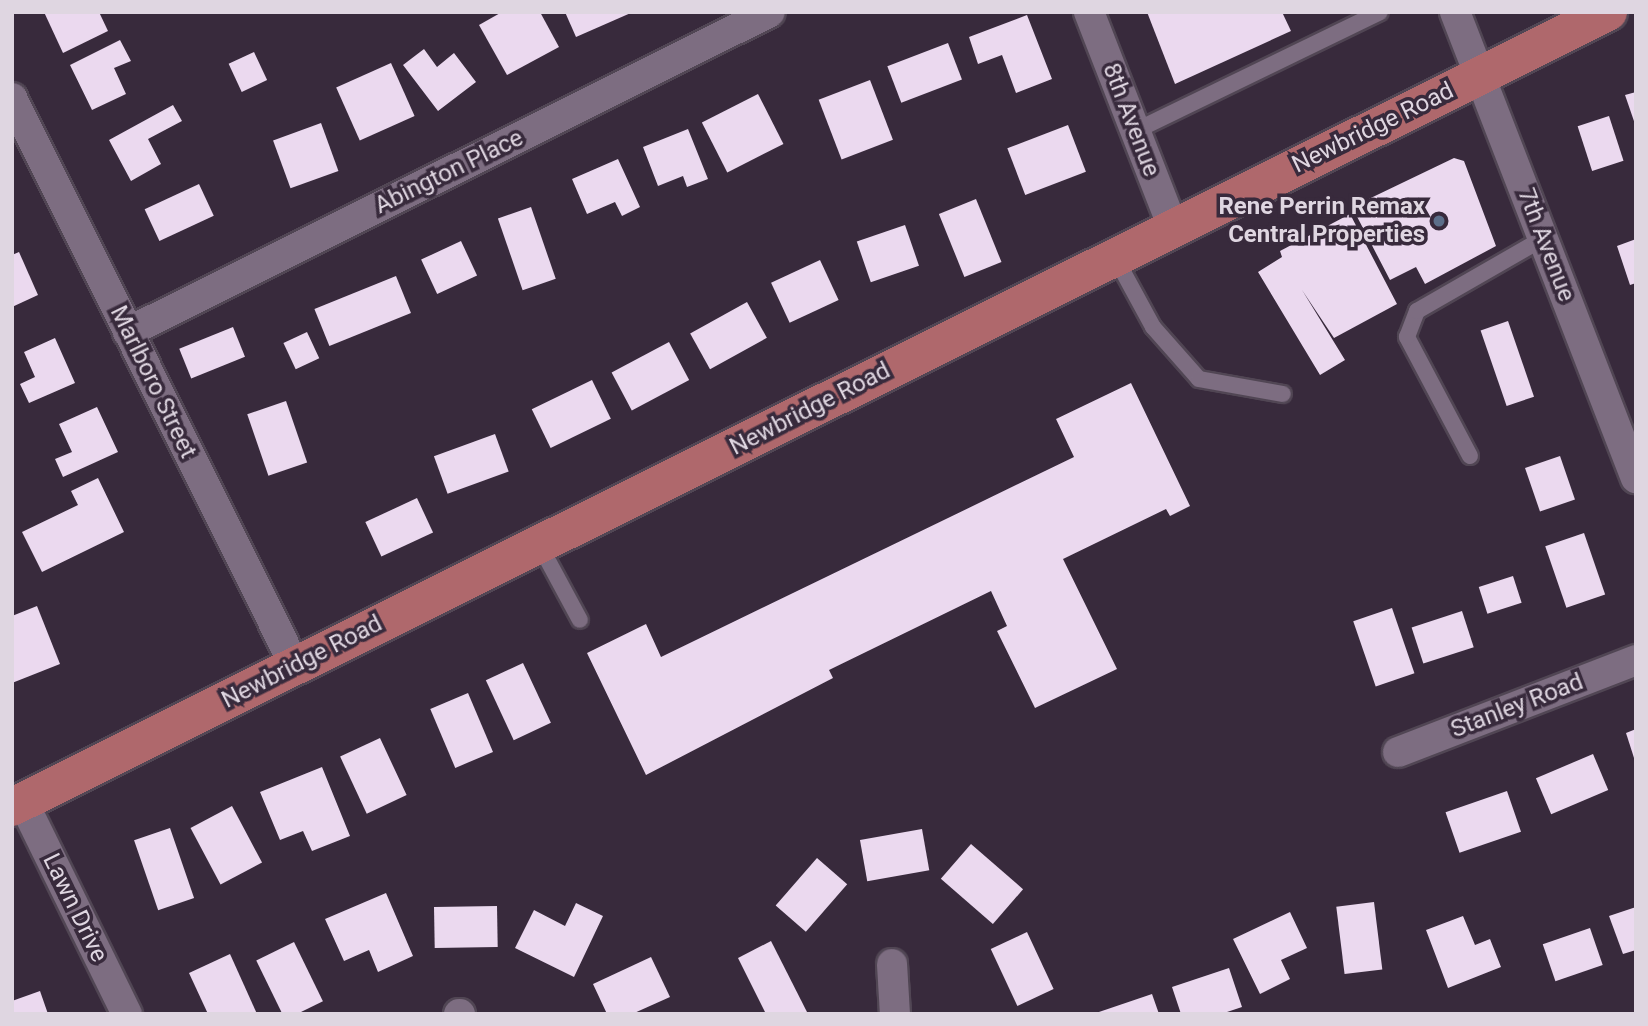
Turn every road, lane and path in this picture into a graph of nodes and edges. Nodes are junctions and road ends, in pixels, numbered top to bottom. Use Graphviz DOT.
graph roads {
  1 [pos="770,12"];
  2 [pos="1089,12"];
  3 [pos="1380,12"];
  4 [pos="1455,12"];
  5 [pos="1608,12"];
  6 [pos="1480,75"];
  7 [pos="12,98"];
  8 [pos="1135,131"];
  9 [pos="1173,228"];
  10 [pos="1544,238"];
  11 [pos="1115,257"];
  12 [pos="128,332"];
  13 [pos="1283,394"];
  14 [pos="1470,456"];
  15 [pos="1636,478"];
  16 [pos="539,544"];
  17 [pos="580,620"];
  18 [pos="1636,660"];
  19 [pos="295,666"];
  20 [pos="1398,752"];
  21 [pos="18,804"];
  22 [pos="892,964"];
  23 [pos="127,1014"];
  24 [pos="895,1014"];
  1 -- 12 [label="street, Abington Place"];
  2 -- 8 [label="street, 8th Avenue"];
  3 -- 8 [label="lane"];
  4 -- 6 [label="street, 7th Avenue"];
  5 -- 6 [label="main road, Newbridge Road"];
  6 -- 9 [label="main road, Newbridge Road"];
  6 -- 10 [label="street, 7th Avenue"];
  7 -- 12 [label="street, Marlboro Street"];
  8 -- 9 [label="street, 8th Avenue"];
  9 -- 11 [label="main road, Newbridge Road"];
  10 -- 14 [label="lane"];
  10 -- 15 [label="street, 7th Avenue"];
  11 -- 13 [label="lane"];
  11 -- 16 [label="main road, Newbridge Road"];
  12 -- 19 [label="street, Marlboro Street"];
  16 -- 17 [label="lane"];
  16 -- 19 [label="main road, Newbridge Road"];
  18 -- 20 [label="street, Stanley Road"];
  19 -- 21 [label="main road, Newbridge Road"];
  21 -- 23 [label="street, Lawn Drive"];
  22 -- 24 [label="street"];
}
